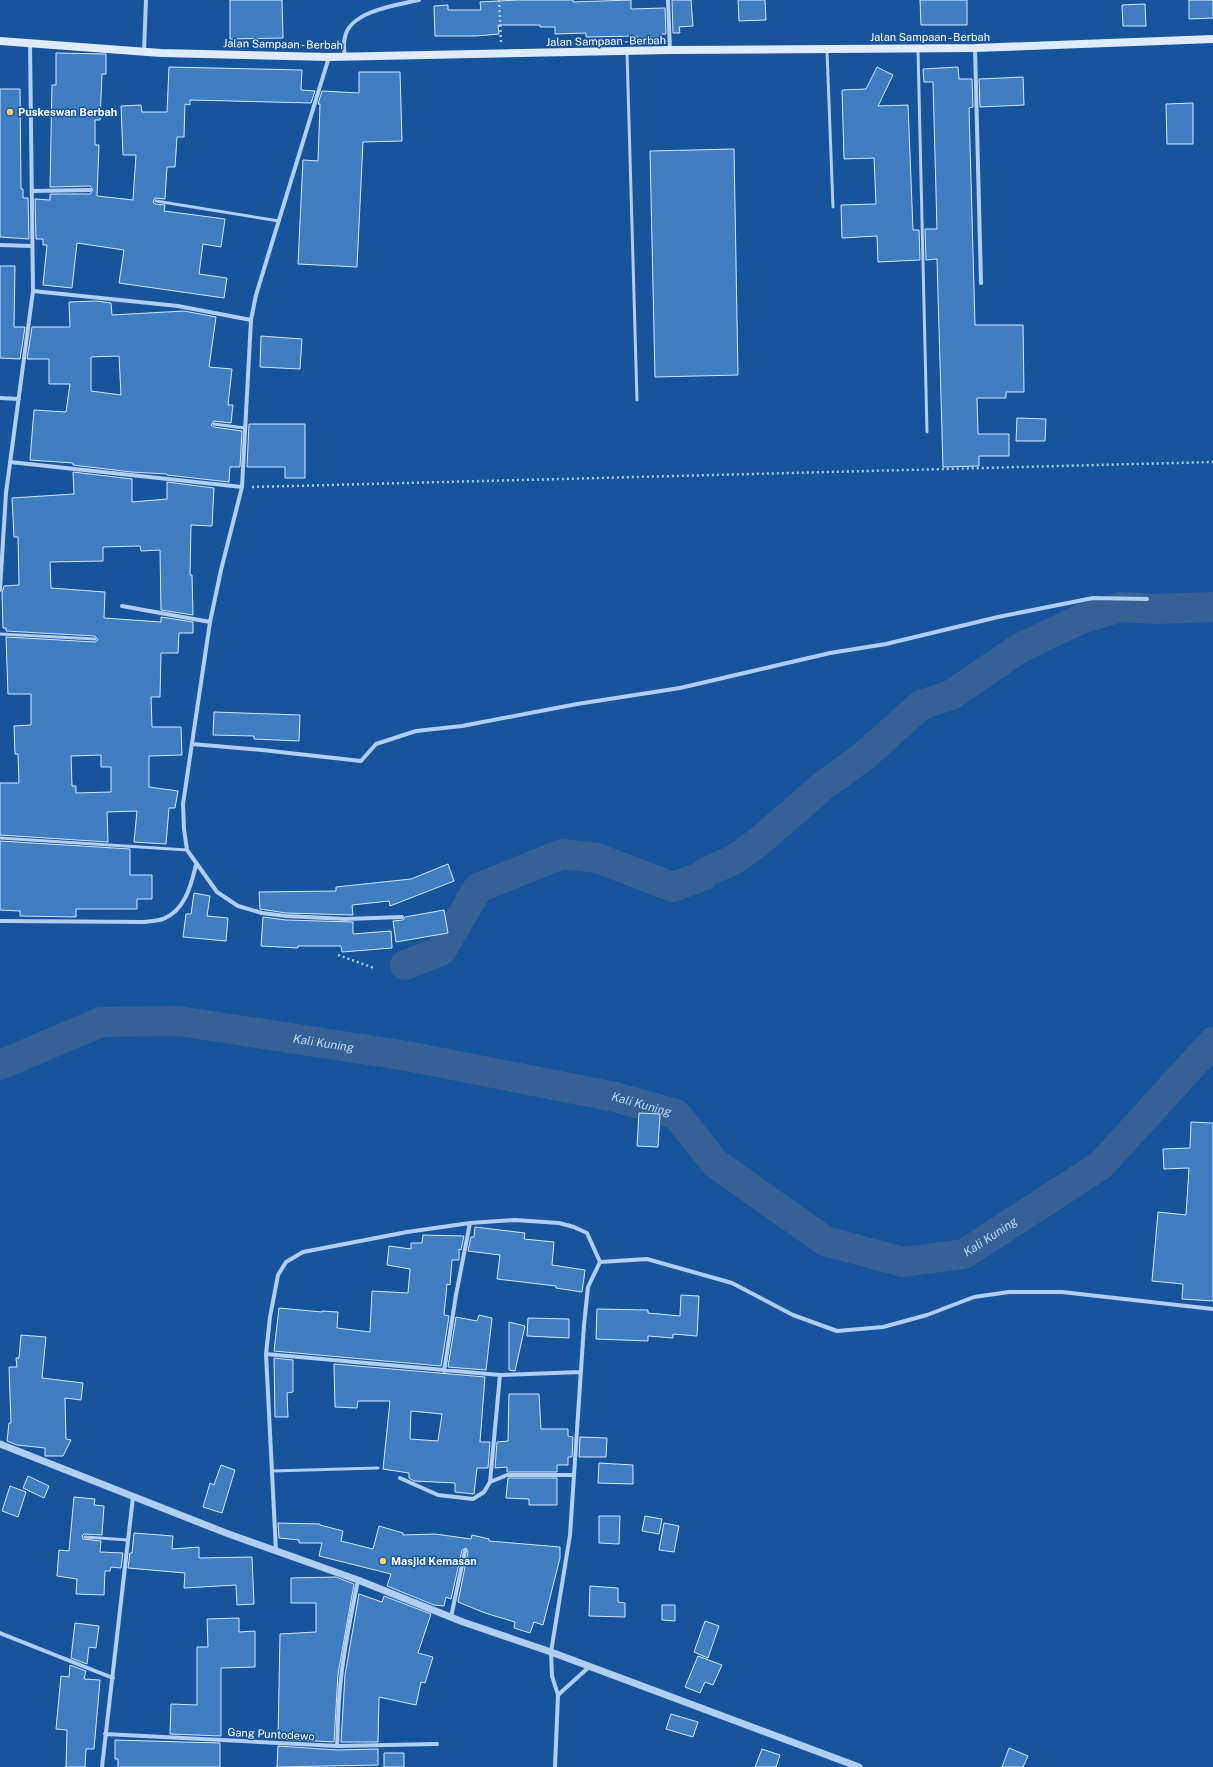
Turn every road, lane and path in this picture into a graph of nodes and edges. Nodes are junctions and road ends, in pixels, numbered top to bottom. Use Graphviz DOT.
graph roads {
  1 [pos="146,0"];
  2 [pos="419,0"];
  3 [pos="499,0"];
  4 [pos="668,0"];
  5 [pos="1213,40"];
  6 [pos="0,41"];
  7 [pos="30,43"];
  8 [pos="918,48"];
  9 [pos="975,48"];
  10 [pos="827,49"];
  11 [pos="670,50"];
  12 [pos="144,51"];
  13 [pos="627,52"];
  14 [pos="502,54"];
  15 [pos="345,56"];
  16 [pos="329,57"];
  17 [pos="90,190"];
  18 [pos="32,191"];
  19 [pos="156,201"];
  20 [pos="833,207"];
  21 [pos="279,221"];
  22 [pos="0,245"];
  23 [pos="32,246"];
  24 [pos="981,283"];
  25 [pos="33,291"];
  26 [pos="251,320"];
  27 [pos="0,398"];
  28 [pos="19,399"];
  29 [pos="637,400"];
  30 [pos="214,424"];
  31 [pos="245,428"];
  32 [pos="927,432"];
  33 [pos="10,462"];
  34 [pos="1213,462"];
  35 [pos="242,488"];
  36 [pos="0,492"];
  37 [pos="6,493"];
  38 [pos="1,556"];
  39 [pos="0,590"];
  40 [pos="1147,599"];
  41 [pos="122,606"];
  42 [pos="210,622"];
  43 [pos="0,634"];
  44 [pos="96,639"];
  45 [pos="192,744"];
  46 [pos="0,838"];
  47 [pos="187,850"];
  48 [pos="196,865"];
  49 [pos="402,917"];
  50 [pos="0,921"];
  51 [pos="338,955"];
  52 [pos="374,968"];
  53 [pos="470,1223"];
  54 [pos="600,1262"];
  55 [pos="1213,1309"];
  56 [pos="266,1354"];
  57 [pos="444,1371"];
  58 [pos="581,1372"];
  59 [pos="500,1374"];
  60 [pos="0,1444"];
  61 [pos="378,1468"];
  62 [pos="272,1471"];
  63 [pos="574,1475"];
  64 [pos="400,1478"];
  65 [pos="490,1482"];
  66 [pos="133,1497"];
  67 [pos="85,1537"];
  68 [pos="128,1540"];
  69 [pos="465,1551"];
  70 [pos="276,1552"];
  71 [pos="358,1580"];
  72 [pos="451,1617"];
  73 [pos="0,1634"];
  74 [pos="550,1652"];
  75 [pos="589,1667"];
  76 [pos="113,1678"];
  77 [pos="558,1695"];
  78 [pos="105,1734"];
  79 [pos="437,1744"];
  80 [pos="337,1746"];
  81 [pos="102,1767"];
  82 [pos="555,1767"];
  83 [pos="859,1767"];
  1 -- 12 [label="street"];
  2 -- 15 [label="street"];
  3 -- 14 [label="path"];
  4 -- 11 [label="street"];
  5 -- 9 [label="main road, Jalan Sampaan - Berbah"];
  6 -- 7 [label="main road, Jalan Sampaan - Berbah"];
  7 -- 12 [label="main road, Jalan Sampaan - Berbah"];
  7 -- 18 [label="street"];
  8 -- 9 [label="main road, Jalan Sampaan - Berbah"];
  8 -- 10 [label="main road, Jalan Sampaan - Berbah"];
  8 -- 32 [label="lane"];
  9 -- 24 [label="street"];
  10 -- 11 [label="main road, Jalan Sampaan - Berbah"];
  10 -- 20 [label="lane"];
  11 -- 13 [label="main road, Jalan Sampaan - Berbah"];
  12 -- 16 [label="main road, Jalan Sampaan - Berbah"];
  13 -- 14 [label="main road, Jalan Sampaan - Berbah"];
  13 -- 29 [label="lane"];
  14 -- 15 [label="main road, Jalan Sampaan - Berbah"];
  15 -- 16 [label="main road, Jalan Sampaan - Berbah"];
  16 -- 21 [label="street"];
  17 -- 18 [label="street"];
  18 -- 23 [label="street"];
  19 -- 21 [label="lane"];
  21 -- 26 [label="street"];
  22 -- 23 [label="street"];
  23 -- 25 [label="street"];
  25 -- 26 [label="street"];
  25 -- 28 [label="street"];
  26 -- 31 [label="street"];
  27 -- 28 [label="street"];
  28 -- 33 [label="street"];
  30 -- 31 [label="lane"];
  31 -- 35 [label="street"];
  33 -- 35 [label="street"];
  33 -- 37 [label="street"];
  34 -- 35 [label="path"];
  35 -- 42 [label="street"];
  36 -- 37 [label="street"];
  37 -- 38 [label="street"];
  38 -- 39 [label="street"];
  40 -- 45 [label="street"];
  41 -- 42 [label="street"];
  42 -- 45 [label="street"];
  43 -- 44 [label="lane"];
  45 -- 47 [label="street"];
  46 -- 47 [label="lane"];
  47 -- 48 [label="street"];
  48 -- 49 [label="street"];
  48 -- 50 [label="street"];
  51 -- 52 [label="path"];
  53 -- 54 [label="street"];
  53 -- 56 [label="street"];
  53 -- 57 [label="street"];
  54 -- 55 [label="street"];
  54 -- 58 [label="street"];
  56 -- 57 [label="street"];
  56 -- 62 [label="street"];
  57 -- 59 [label="street"];
  58 -- 59 [label="street"];
  58 -- 63 [label="street"];
  59 -- 65 [label="street"];
  60 -- 66 [label="street"];
  61 -- 62 [label="lane"];
  62 -- 70 [label="street"];
  63 -- 65 [label="street"];
  63 -- 74 [label="street"];
  64 -- 65 [label="street"];
  66 -- 68 [label="street"];
  66 -- 70 [label="street"];
  67 -- 68 [label="lane"];
  68 -- 76 [label="street"];
  69 -- 72 [label="street"];
  70 -- 71 [label="street"];
  71 -- 72 [label="street"];
  71 -- 80 [label="street"];
  72 -- 74 [label="street"];
  73 -- 76 [label="street"];
  74 -- 75 [label="street"];
  74 -- 77 [label="street"];
  75 -- 77 [label="street"];
  75 -- 83 [label="street"];
  76 -- 78 [label="street"];
  77 -- 82 [label="street"];
  78 -- 80 [label="street, Gang Puntodewo"];
  78 -- 81 [label="street"];
  79 -- 80 [label="street, Gang Puntodewo"];
}
